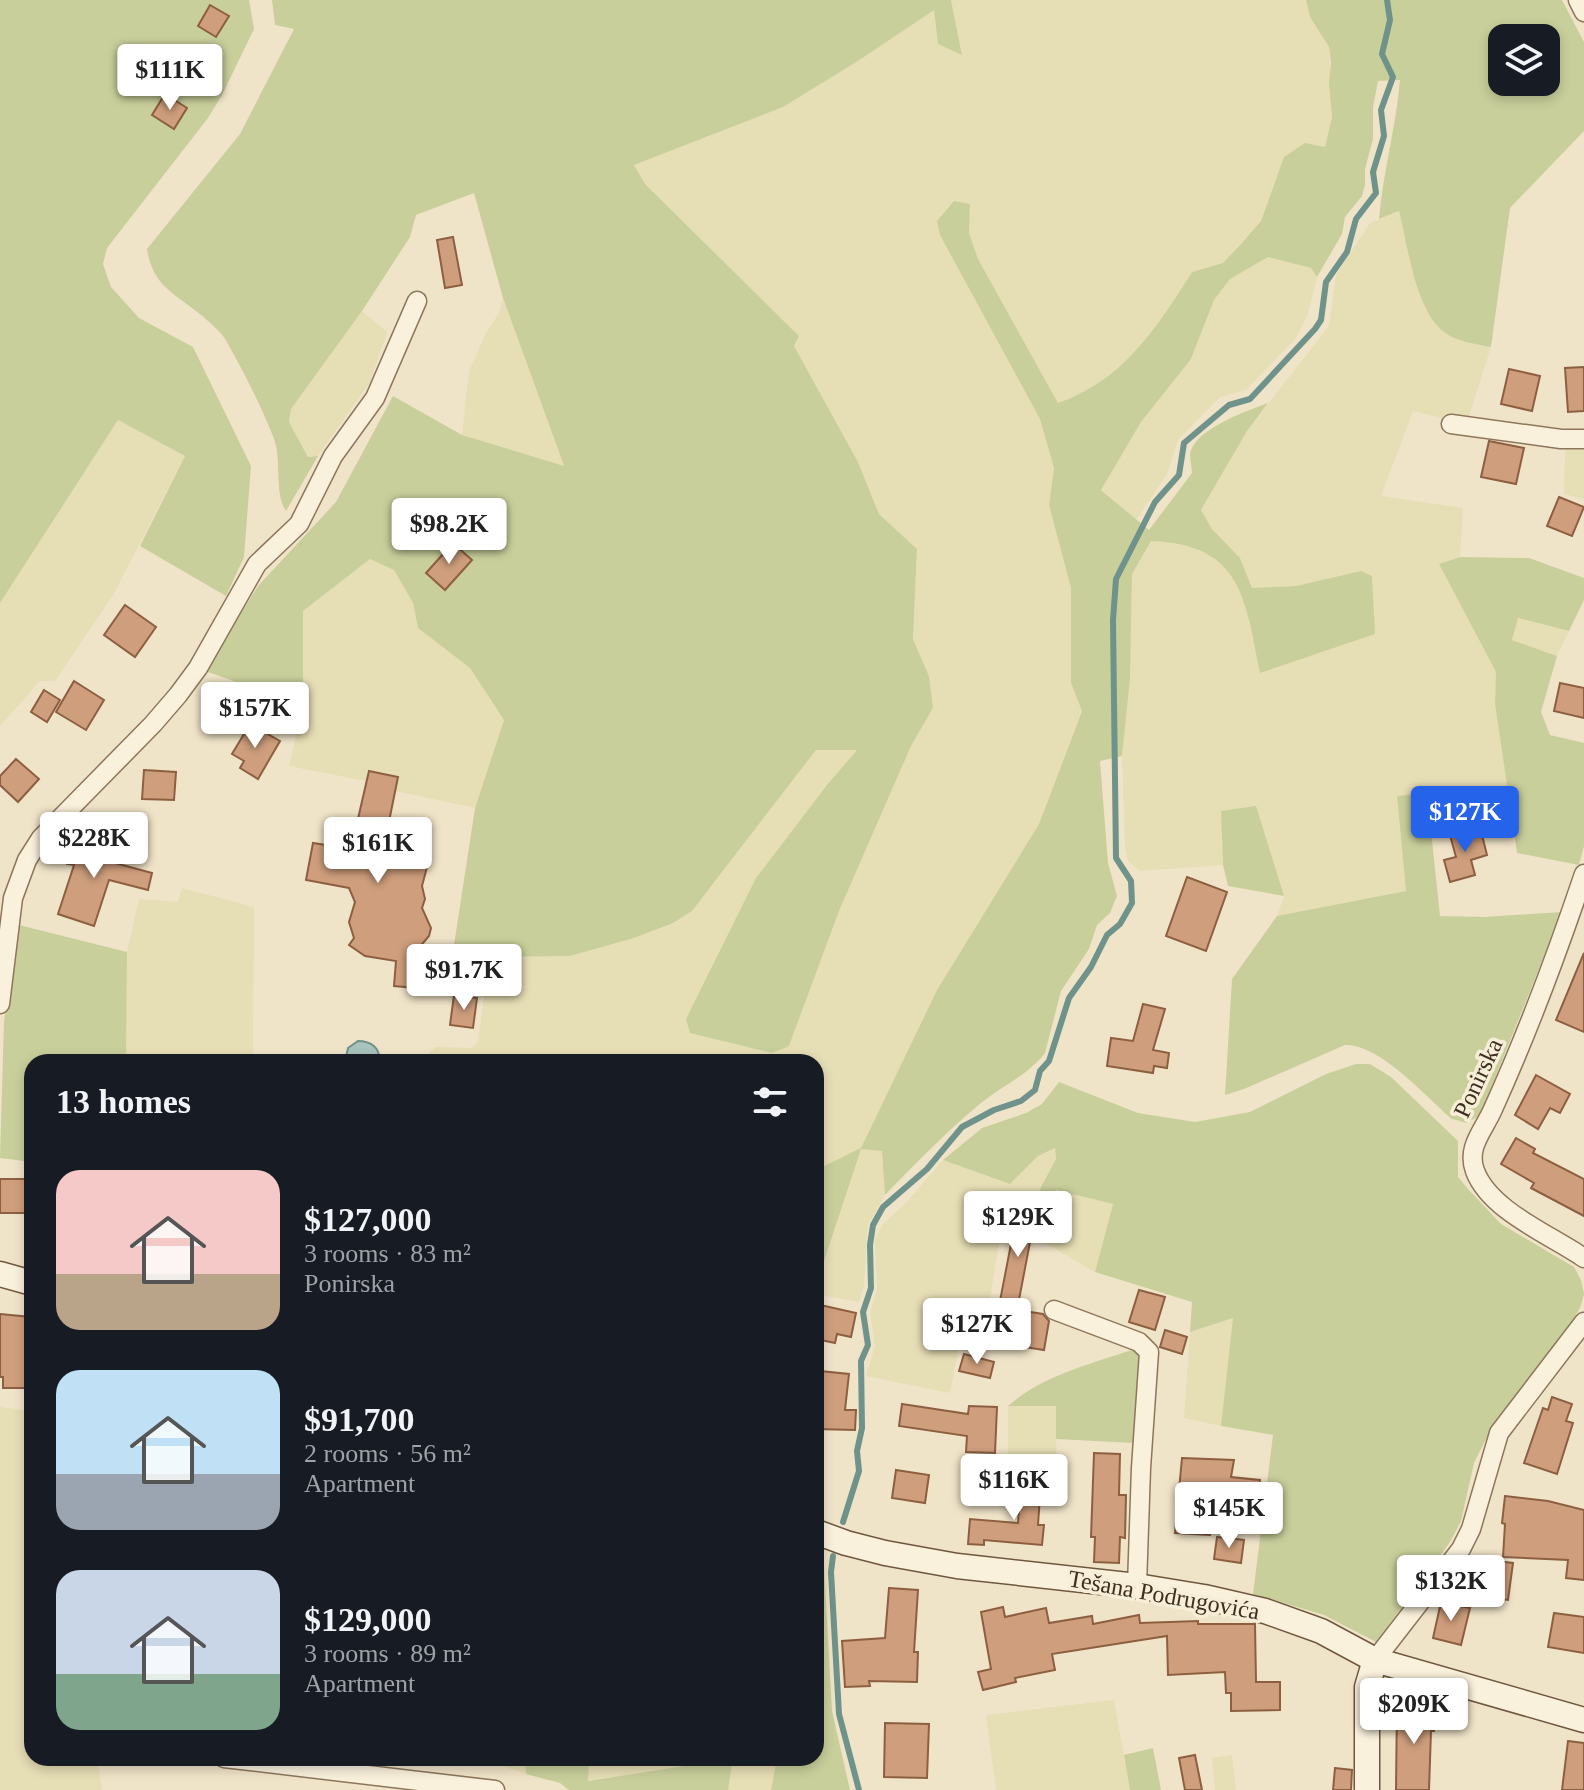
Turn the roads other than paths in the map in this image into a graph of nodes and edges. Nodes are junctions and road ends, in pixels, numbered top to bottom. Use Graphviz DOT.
graph roads {
  1 [pos="1578,0"];
  2 [pos="1584,12"];
  3 [pos="417,301"];
  4 [pos="1451,424"];
  5 [pos="1584,439"];
  6 [pos="1584,874"];
  7 [pos="0,1004"];
  8 [pos="1584,1258"];
  9 [pos="0,1274"];
  10 [pos="24,1281"];
  11 [pos="1054,1310"];
  12 [pos="1584,1322"];
  13 [pos="824,1535"];
  14 [pos="1137,1586"];
  15 [pos="1375,1660"];
  16 [pos="1584,1720"];
  17 [pos="292,1766"];
  18 [pos="495,1790"];
  19 [pos="1367,1790"];
  1 -- 2 [label="street"];
  3 -- 7 [label="street"];
  4 -- 5 [label="street"];
  6 -- 8 [label="street, Ponirska"];
  9 -- 10 [label="street"];
  11 -- 14 [label="street"];
  12 -- 15 [label="street"];
  13 -- 14 [label="street, Tešana Podrugovića"];
  14 -- 15 [label="street, Tešana Podrugovića"];
  15 -- 16 [label="street, Tešana Podrugovića"];
  15 -- 19 [label="street"];
  17 -- 18 [label="street"];
}
